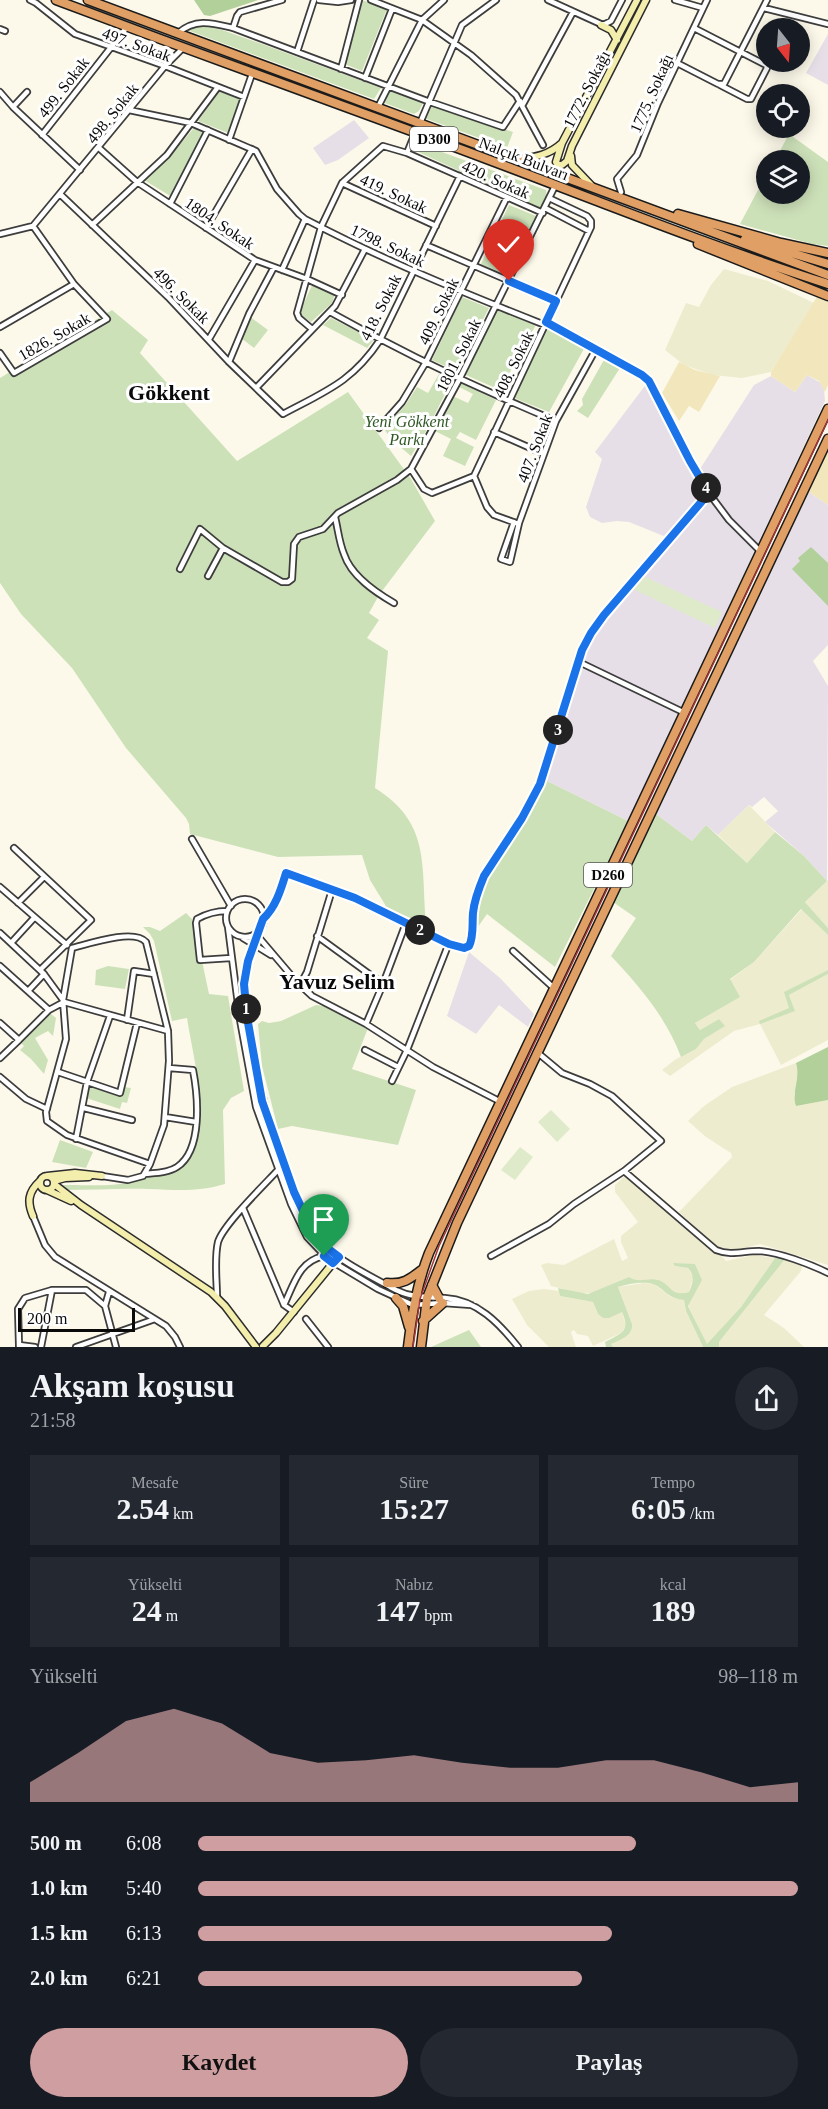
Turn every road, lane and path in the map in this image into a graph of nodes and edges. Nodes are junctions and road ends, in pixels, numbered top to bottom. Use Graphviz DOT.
graph roads {
  1 [pos="30,0"];
  2 [pos="56,0"];
  3 [pos="88,0"];
  4 [pos="282,0"];
  5 [pos="314,0"];
  6 [pos="319,0"];
  7 [pos="351,0"];
  8 [pos="359,0"];
  9 [pos="370,0"];
  10 [pos="444,0"];
  11 [pos="496,0"];
  12 [pos="548,0"];
  13 [pos="622,0"];
  14 [pos="637,0"];
  15 [pos="646,0"];
  16 [pos="675,0"];
  17 [pos="707,0"];
  18 [pos="767,0"];
  19 [pos="703,8"];
  20 [pos="764,8"];
  21 [pos="392,9"];
  22 [pos="573,12"];
  23 [pos="422,20"];
  24 [pos="625,24"];
  25 [pos="828,24"];
  26 [pos="601,25"];
  27 [pos="127,27"];
  28 [pos="233,28"];
  29 [pos="694,28"];
  30 [pos="611,30"];
  31 [pos="178,33"];
  32 [pos="616,40"];
  33 [pos="456,43"];
  34 [pos="110,47"];
  35 [pos="184,47"];
  36 [pos="741,51"];
  37 [pos="297,52"];
  38 [pos="677,63"];
  39 [pos="165,66"];
  40 [pos="340,69"];
  41 [pos="252,74"];
  42 [pos="365,78"];
  43 [pos="720,85"];
  44 [pos="218,87"];
  45 [pos="388,87"];
  46 [pos="0,92"];
  47 [pos="27,92"];
  48 [pos="244,97"];
  49 [pos="430,102"];
  50 [pos="521,104"];
  51 [pos="13,107"];
  52 [pos="378,107"];
  53 [pos="129,110"];
  54 [pos="191,123"];
  55 [pos="420,123"];
  56 [pos="208,130"];
  57 [pos="415,132"];
  58 [pos="42,135"];
  59 [pos="229,140"];
  60 [pos="562,143"];
  61 [pos="543,145"];
  62 [pos="99,148"];
  63 [pos="252,149"];
  64 [pos="570,152"];
  65 [pos="407,153"];
  66 [pos="517,159"];
  67 [pos="80,171"];
  68 [pos="460,176"];
  69 [pos="137,182"];
  70 [pos="342,183"];
  71 [pos="555,186"];
  72 [pos="592,186"];
  73 [pos="621,192"];
  74 [pos="60,195"];
  75 [pos="507,197"];
  76 [pos="549,198"];
  77 [pos="170,204"];
  78 [pos="544,210"];
  79 [pos="676,213"];
  80 [pos="305,219"];
  81 [pos="658,224"];
  82 [pos="92,225"];
  83 [pos="33,226"];
  84 [pos="436,226"];
  85 [pos="206,228"];
  86 [pos="321,228"];
  87 [pos="589,231"];
  88 [pos="0,234"];
  89 [pos="426,245"];
  90 [pos="365,249"];
  91 [pos="828,253"];
  92 [pos="255,260"];
  93 [pos="828,264"];
  94 [pos="473,266"];
  95 [pos="274,267"];
  96 [pos="282,270"];
  97 [pos="412,270"];
  98 [pos="828,275"];
  99 [pos="307,279"];
  100 [pos="509,281"];
  101 [pos="74,284"];
  102 [pos="828,285"];
  103 [pos="460,291"];
  104 [pos="342,295"];
  105 [pos="828,296"];
  106 [pos="556,301"];
  107 [pos="496,306"];
  108 [pos="330,312"];
  109 [pos="546,324"];
  110 [pos="0,327"];
  111 [pos="312,329"];
  112 [pos="209,339"];
  113 [pos="380,340"];
  114 [pos="596,349"];
  115 [pos="0,353"];
  116 [pos="229,362"];
  117 [pos="426,362"];
  118 [pos="460,378"];
  119 [pos="256,387"];
  120 [pos="509,401"];
  121 [pos="828,409"];
  122 [pos="283,414"];
  123 [pos="556,421"];
  124 [pos="379,428"];
  125 [pos="494,432"];
  126 [pos="828,439"];
  127 [pos="544,454"];
  128 [pos="411,469"];
  129 [pos="474,476"];
  130 [pos="709,493"];
  131 [pos="335,517"];
  132 [pos="517,523"];
  133 [pos="223,548"];
  134 [pos="761,552"];
  135 [pos="180,569"];
  136 [pos="208,576"];
  137 [pos="394,603"];
  138 [pos="579,662"];
  139 [pos="685,713"];
  140 [pos="192,839"];
  141 [pos="14,848"];
  142 [pos="44,877"];
  143 [pos="0,886"];
  144 [pos="332,890"];
  145 [pos="18,903"];
  146 [pos="231,906"];
  147 [pos="227,911"];
  148 [pos="34,918"];
  149 [pos="263,919"];
  150 [pos="406,923"];
  151 [pos="228,927"];
  152 [pos="0,933"];
  153 [pos="257,934"];
  154 [pos="241,936"];
  155 [pos="317,936"];
  156 [pos="11,943"];
  157 [pos="449,944"];
  158 [pos="66,945"];
  159 [pos="255,946"];
  160 [pos="72,948"];
  161 [pos="513,951"];
  162 [pos="274,957"];
  163 [pos="231,958"];
  164 [pos="0,966"];
  165 [pos="42,972"];
  166 [pos="154,974"];
  167 [pos="383,984"];
  168 [pos="300,985"];
  169 [pos="555,989"];
  170 [pos="28,991"];
  171 [pos="63,1001"];
  172 [pos="49,1010"];
  173 [pos="110,1016"];
  174 [pos="127,1020"];
  175 [pos="0,1023"];
  176 [pos="136,1023"];
  177 [pos="366,1024"];
  178 [pos="168,1031"];
  179 [pos="20,1040"];
  180 [pos="365,1050"];
  181 [pos="407,1050"];
  182 [pos="538,1053"];
  183 [pos="0,1058"];
  184 [pos="398,1067"];
  185 [pos="169,1068"];
  186 [pos="58,1072"];
  187 [pos="0,1077"];
  188 [pos="392,1081"];
  189 [pos="87,1082"];
  190 [pos="501,1102"];
  191 [pos="84,1108"];
  192 [pos="47,1109"];
  193 [pos="165,1118"];
  194 [pos="132,1120"];
  195 [pos="196,1122"];
  196 [pos="76,1139"];
  197 [pos="150,1164"];
  198 [pos="278,1170"];
  199 [pos="624,1171"];
  200 [pos="145,1174"];
  201 [pos="47,1176"];
  202 [pos="102,1176"];
  203 [pos="54,1183"];
  204 [pos="43,1186"];
  205 [pos="81,1206"];
  206 [pos="243,1208"];
  207 [pos="33,1216"];
  208 [pos="324,1256"];
  209 [pos="491,1256"];
  210 [pos="339,1257"];
  211 [pos="333,1263"];
  212 [pos="423,1269"];
  213 [pos="828,1273"];
  214 [pos="387,1284"];
  215 [pos="432,1285"];
  216 [pos="52,1290"];
  217 [pos="109,1292"];
  218 [pos="217,1298"];
  219 [pos="396,1298"];
  220 [pos="414,1300"];
  221 [pos="427,1300"];
  222 [pos="441,1300"];
  223 [pos="284,1305"];
  224 [pos="105,1306"];
  225 [pos="294,1312"];
  226 [pos="155,1318"];
  227 [pos="306,1319"];
  228 [pos="423,1322"];
  229 [pos="410,1330"];
  230 [pos="111,1333"];
  231 [pos="19,1346"];
  232 [pos="35,1347"];
  233 [pos="41,1347"];
  234 [pos="76,1347"];
  235 [pos="116,1347"];
  236 [pos="180,1347"];
  237 [pos="263,1347"];
  238 [pos="328,1347"];
  239 [pos="408,1347"];
  240 [pos="421,1347"];
  241 [pos="518,1347"];
  1 -- 34 [label="street, 497. Sokak"];
  2 -- 27 [label="highway, Nalçık Bulvarı / D300"];
  3 -- 31 [label="highway, Nalçık Bulvarı / D300"];
  4 -- 28 [label="street"];
  5 -- 37 [label="street"];
  6 -- 7 [label="street"];
  8 -- 40 [label="street"];
  9 -- 21 [label="street"];
  10 -- 23 [label="street"];
  11 -- 33 [label="street"];
  12 -- 22 [label="street"];
  13 -- 26 [label="street"];
  14 -- 24 [label="street, 1772. Sokağı"];
  15 -- 64 [label="street, 1772. Sokağı"];
  16 -- 19 [label="street"];
  17 -- 19 [label="street, 1775. Sokağı"];
  18 -- 20 [label="street"];
  19 -- 29 [label="street, 1775. Sokağı"];
  20 -- 25 [label="street"];
  20 -- 36 [label="street"];
  21 -- 23 [label="street"];
  21 -- 42 [label="street"];
  22 -- 26 [label="street"];
  22 -- 50 [label="street"];
  23 -- 33 [label="street"];
  23 -- 45 [label="street"];
  24 -- 30 [label="street"];
  24 -- 32 [label="street, 1772. Sokağı"];
  26 -- 30 [label="street"];
  27 -- 34 [label="street, 499. Sokak"];
  27 -- 35 [label="highway, Nalçık Bulvarı / D300"];
  28 -- 31 [label="street"];
  28 -- 37 [label="street"];
  29 -- 36 [label="street"];
  29 -- 38 [label="street, 1775. Sokağı"];
  30 -- 32 [label="street"];
  31 -- 52 [label="highway, Nalçık Bulvarı / D300"];
  32 -- 60 [label="street, 1772. Sokağı"];
  33 -- 49 [label="street"];
  33 -- 50 [label="street"];
  34 -- 39 [label="street, 497. Sokak"];
  34 -- 58 [label="street, 499. Sokak"];
  35 -- 39 [label="street, 498. Sokak"];
  35 -- 41 [label="highway, Nalçık Bulvarı / D300"];
  36 -- 43 [label="street"];
  36 -- 43 [label="street"];
  37 -- 40 [label="street"];
  38 -- 43 [label="street"];
  38 -- 73 [label="street, 1775. Sokağı"];
  39 -- 44 [label="street, 497. Sokak"];
  39 -- 53 [label="street, 498. Sokak"];
  40 -- 42 [label="street"];
  41 -- 48 [label="street"];
  41 -- 57 [label="highway, Nalçık Bulvarı / D300"];
  42 -- 45 [label="street"];
  44 -- 48 [label="street, 497. Sokak"];
  44 -- 54 [label="street"];
  45 -- 49 [label="street"];
  45 -- 52 [label="street"];
  46 -- 51 [label="street"];
  47 -- 51 [label="street"];
  48 -- 59 [label="street"];
  49 -- 50 [label="street"];
  49 -- 55 [label="street"];
  50 -- 61 [label="street"];
  51 -- 58 [label="street"];
  52 -- 55 [label="highway, Nalçık Bulvarı / D300"];
  53 -- 54 [label="street"];
  53 -- 62 [label="street, 498. Sokak"];
  54 -- 56 [label="street"];
  54 -- 69 [label="street"];
  55 -- 66 [label="highway, Nalçık Bulvarı / D300"];
  56 -- 59 [label="street"];
  56 -- 77 [label="street"];
  57 -- 65 [label="street"];
  57 -- 71 [label="highway, Nalçık Bulvarı / D300"];
  58 -- 67 [label="street"];
  59 -- 63 [label="street"];
  60 -- 64 [label="street"];
  60 -- 66 [label="street, 1772. Sokağı"];
  62 -- 67 [label="street, 498. Sokak"];
  62 -- 69 [label="street, 1804. Sokak"];
  63 -- 80 [label="street, 1798. Sokak"];
  63 -- 85 [label="street"];
  64 -- 72 [label="street, 1772. Sokağı"];
  65 -- 68 [label="street, 420. Sokak"];
  65 -- 70 [label="street, 420. Sokak"];
  66 -- 72 [label="highway, Nalçık Bulvarı / D300"];
  67 -- 74 [label="street, 498. Sokak"];
  68 -- 75 [label="street, 420. Sokak"];
  68 -- 84 [label="street, 418. Sokak"];
  69 -- 77 [label="street, 1804. Sokak"];
  69 -- 82 [label="street"];
  70 -- 84 [label="street, 419. Sokak"];
  70 -- 86 [label="street"];
  71 -- 76 [label="street, 1801. Sokak"];
  71 -- 81 [label="highway, Nalçık Bulvarı / D300"];
  72 -- 73 [label="highway"];
  72 -- 98 [label="highway, Nalçık Bulvarı / D300"];
  73 -- 79 [label="highway"];
  74 -- 82 [label="street, 496. Sokak"];
  74 -- 83 [label="street, 498. Sokak"];
  75 -- 78 [label="street, 420. Sokak"];
  75 -- 94 [label="street, 409. Sokak"];
  76 -- 78 [label="street, 1801. Sokak"];
  76 -- 87 [label="street"];
  77 -- 85 [label="street, 1804. Sokak"];
  78 -- 87 [label="street, 420. Sokak"];
  78 -- 100 [label="street, 1801. Sokak"];
  79 -- 91 [label="highway"];
  79 -- 93 [label="highway"];
  80 -- 86 [label="street, 1798. Sokak"];
  80 -- 96 [label="street"];
  81 -- 102 [label="highway, Nalçık Bulvarı / D300"];
  81 -- 105 [label="highway"];
  82 -- 112 [label="street, 496. Sokak"];
  83 -- 88 [label="street"];
  83 -- 101 [label="street"];
  84 -- 89 [label="street, 418. Sokak"];
  85 -- 92 [label="street, 1804. Sokak"];
  86 -- 90 [label="street, 1798. Sokak"];
  86 -- 99 [label="street"];
  87 -- 106 [label="street, 408. Sokak"];
  89 -- 94 [label="street"];
  89 -- 97 [label="street, 418. Sokak"];
  90 -- 97 [label="street, 1798. Sokak"];
  90 -- 104 [label="street"];
  92 -- 95 [label="street, 1804. Sokak"];
  92 -- 112 [label="street"];
  94 -- 100 [label="street"];
  94 -- 103 [label="street, 409. Sokak"];
  95 -- 96 [label="street, 1804. Sokak"];
  95 -- 116 [label="street"];
  96 -- 99 [label="street, 1804. Sokak"];
  97 -- 103 [label="street, 1798. Sokak"];
  97 -- 113 [label="street, 418. Sokak"];
  99 -- 104 [label="street, 1804. Sokak"];
  99 -- 111 [label="street"];
  100 -- 106 [label="street"];
  100 -- 107 [label="street, 1801. Sokak"];
  101 -- 110 [label="street"];
  101 -- 115 [label="street, 1826. Sokak"];
  103 -- 107 [label="street, 1798. Sokak"];
  103 -- 117 [label="street, 409. Sokak"];
  104 -- 108 [label="street"];
  106 -- 109 [label="street, 408. Sokak"];
  107 -- 109 [label="street, 1798. Sokak"];
  107 -- 118 [label="street, 1801. Sokak"];
  108 -- 111 [label="street"];
  108 -- 113 [label="street"];
  109 -- 114 [label="street, 1798. Sokak"];
  109 -- 120 [label="street, 408. Sokak"];
  111 -- 119 [label="street"];
  112 -- 116 [label="street, 496. Sokak"];
  113 -- 117 [label="street"];
  113 -- 122 [label="street, 418. Sokak"];
  114 -- 123 [label="street, 407. Sokak"];
  114 -- 130 [label="street, 1798. Sokak"];
  116 -- 119 [label="street, 496. Sokak"];
  117 -- 118 [label="street"];
  117 -- 124 [label="street, 409. Sokak"];
  118 -- 120 [label="street"];
  118 -- 128 [label="street, 1801. Sokak"];
  119 -- 122 [label="street, 496. Sokak"];
  120 -- 123 [label="street"];
  120 -- 125 [label="street, 408. Sokak"];
  121 -- 134 [label="highway, D260"];
  123 -- 127 [label="street, 407. Sokak"];
  125 -- 127 [label="street"];
  125 -- 129 [label="street, 408. Sokak"];
  126 -- 182 [label="highway, D260"];
  127 -- 132 [label="street, 407. Sokak"];
  128 -- 129 [label="street"];
  128 -- 131 [label="street"];
  129 -- 132 [label="street"];
  130 -- 134 [label="street, 1798. Sokak"];
  130 -- 138 [label="street"];
  131 -- 133 [label="street"];
  131 -- 137 [label="street"];
  132 -- 132 [label="street, 407. Sokak"];
  133 -- 135 [label="street"];
  133 -- 136 [label="street"];
  134 -- 139 [label="highway, D260"];
  138 -- 139 [label="street"];
  138 -- 157 [label="street"];
  139 -- 169 [label="highway, D260"];
  140 -- 146 [label="street"];
  141 -- 142 [label="street"];
  142 -- 145 [label="street"];
  142 -- 158 [label="street"];
  143 -- 145 [label="street"];
  144 -- 149 [label="street"];
  144 -- 150 [label="street"];
  144 -- 155 [label="street"];
  145 -- 148 [label="street"];
  146 -- 147 [label="street"];
  146 -- 149 [label="street"];
  147 -- 151 [label="street"];
  147 -- 163 [label="street"];
  148 -- 156 [label="street"];
  148 -- 158 [label="street"];
  149 -- 153 [label="street"];
  150 -- 157 [label="street"];
  150 -- 167 [label="street"];
  151 -- 154 [label="street"];
  151 -- 163 [label="street"];
  152 -- 156 [label="street"];
  153 -- 154 [label="street"];
  153 -- 159 [label="street"];
  153 -- 162 [label="street"];
  154 -- 159 [label="street"];
  155 -- 167 [label="street"];
  155 -- 168 [label="street"];
  156 -- 165 [label="street"];
  157 -- 181 [label="street"];
  158 -- 160 [label="street"];
  158 -- 165 [label="street"];
  159 -- 162 [label="street"];
  159 -- 210 [label="street"];
  160 -- 166 [label="street"];
  160 -- 171 [label="street"];
  161 -- 169 [label="street"];
  162 -- 168 [label="street"];
  163 -- 198 [label="street"];
  164 -- 170 [label="street"];
  165 -- 170 [label="street"];
  165 -- 171 [label="street"];
  166 -- 174 [label="street"];
  166 -- 178 [label="street"];
  167 -- 177 [label="street"];
  168 -- 177 [label="street"];
  169 -- 190 [label="highway, D260"];
  170 -- 172 [label="street"];
  171 -- 172 [label="street"];
  171 -- 173 [label="street"];
  171 -- 186 [label="street"];
  172 -- 179 [label="street"];
  173 -- 174 [label="street"];
  173 -- 189 [label="street"];
  174 -- 176 [label="street"];
  175 -- 179 [label="street"];
  176 -- 178 [label="street"];
  176 -- 189 [label="street"];
  177 -- 181 [label="street"];
  178 -- 185 [label="street"];
  179 -- 183 [label="street"];
  180 -- 184 [label="street"];
  181 -- 184 [label="street"];
  181 -- 190 [label="street"];
  182 -- 199 [label="street"];
  182 -- 215 [label="highway, D260"];
  184 -- 188 [label="street"];
  185 -- 193 [label="street"];
  185 -- 195 [label="street"];
  186 -- 189 [label="street"];
  186 -- 192 [label="street"];
  187 -- 192 [label="street"];
  189 -- 191 [label="street"];
  190 -- 212 [label="highway, D260"];
  191 -- 194 [label="street"];
  191 -- 196 [label="street"];
  192 -- 196 [label="street"];
  193 -- 195 [label="street"];
  193 -- 197 [label="street"];
  195 -- 200 [label="street"];
  196 -- 197 [label="street"];
  197 -- 200 [label="street"];
  198 -- 206 [label="street"];
  198 -- 208 [label="street"];
  199 -- 209 [label="street"];
  199 -- 213 [label="street"];
  200 -- 202 [label="street"];
  201 -- 202 [label="street"];
  201 -- 203 [label="street"];
  201 -- 204 [label="street"];
  202 -- 203 [label="street"];
  203 -- 204 [label="street"];
  203 -- 205 [label="street"];
  204 -- 205 [label="street"];
  204 -- 207 [label="street"];
  205 -- 218 [label="street"];
  206 -- 218 [label="street"];
  206 -- 223 [label="street"];
  207 -- 217 [label="street"];
  208 -- 211 [label="street"];
  208 -- 223 [label="street"];
  210 -- 211 [label="street"];
  210 -- 214 [label="street"];
  211 -- 219 [label="street"];
  211 -- 225 [label="street"];
  212 -- 214 [label="highway"];
  212 -- 220 [label="highway, D260"];
  214 -- 220 [label="street"];
  215 -- 221 [label="highway, D260"];
  215 -- 222 [label="highway"];
  216 -- 224 [label="street"];
  216 -- 231 [label="street"];
  216 -- 233 [label="street"];
  217 -- 224 [label="street"];
  217 -- 226 [label="street"];
  218 -- 237 [label="street"];
  219 -- 220 [label="street"];
  219 -- 229 [label="highway"];
  220 -- 221 [label="street"];
  220 -- 221 [label="street"];
  220 -- 229 [label="highway, D260"];
  221 -- 222 [label="street"];
  221 -- 228 [label="highway, D260"];
  222 -- 228 [label="highway"];
  222 -- 241 [label="street"];
  223 -- 225 [label="street"];
  224 -- 230 [label="street"];
  225 -- 237 [label="street"];
  226 -- 230 [label="street"];
  226 -- 236 [label="street"];
  227 -- 238 [label="street"];
  228 -- 240 [label="highway, D260"];
  229 -- 239 [label="highway, D260"];
  230 -- 234 [label="street"];
  230 -- 235 [label="street"];
  231 -- 232 [label="street"];
}
